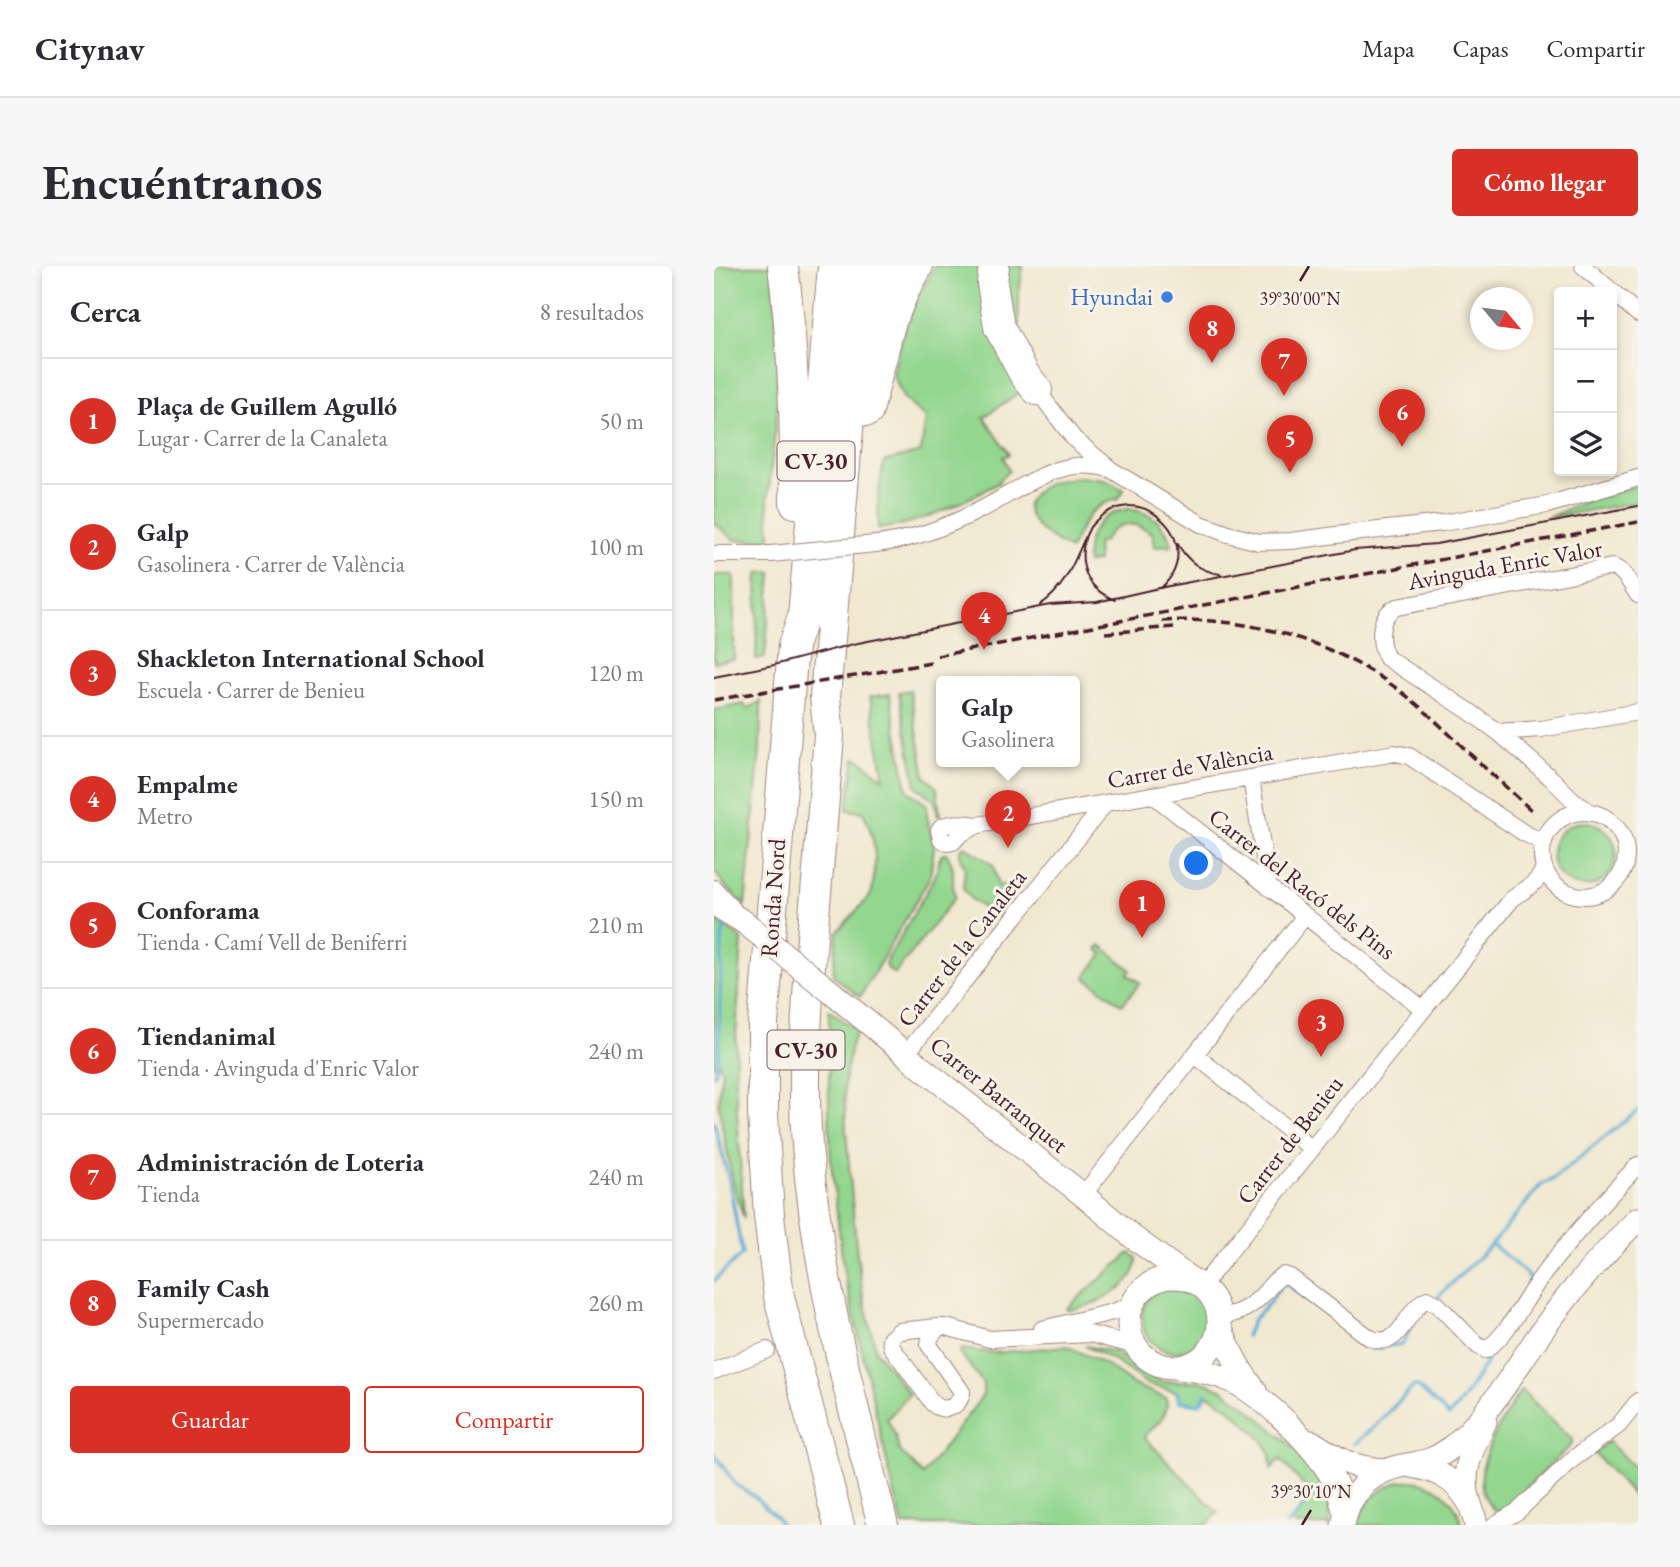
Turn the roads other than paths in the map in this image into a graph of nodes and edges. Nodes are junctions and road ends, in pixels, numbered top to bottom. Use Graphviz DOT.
graph roads {
  1 [pos="783,266"];
  2 [pos="833,266"];
  3 [pos="862,266"];
  4 [pos="892,266"];
  5 [pos="918,266"];
  6 [pos="994,266"];
  7 [pos="1583,266"];
  8 [pos="1638,314"];
  9 [pos="1037,390"];
  10 [pos="868,411"];
  11 [pos="1110,469"];
  12 [pos="1638,478"];
  13 [pos="714,554"];
  14 [pos="1632,580"];
  15 [pos="793,646"];
  16 [pos="1638,712"];
  17 [pos="1541,729"];
  18 [pos="1497,732"];
  19 [pos="830,736"];
  20 [pos="1518,749"];
  21 [pos="1251,778"];
  22 [pos="1153,795"];
  23 [pos="1105,804"];
  24 [pos="1591,813"];
  25 [pos="1555,824"];
  26 [pos="978,825"];
  27 [pos="1622,836"];
  28 [pos="1544,843"];
  29 [pos="1638,847"];
  30 [pos="1638,864"];
  31 [pos="1544,866"];
  32 [pos="1620,876"];
  33 [pos="714,888"];
  34 [pos="1269,888"];
  35 [pos="1560,888"];
  36 [pos="1520,894"];
  37 [pos="714,904"];
  38 [pos="1305,916"];
  39 [pos="744,922"];
  40 [pos="1423,1009"];
  41 [pos="906,1054"];
  42 [pos="1195,1055"];
  43 [pos="1312,1149"];
  44 [pos="1638,1165"];
  45 [pos="1083,1195"];
  46 [pos="1638,1219"];
  47 [pos="1134,1238"];
  48 [pos="1197,1283"];
  49 [pos="1138,1296"];
  50 [pos="1219,1321"];
  51 [pos="938,1327"];
  52 [pos="1003,1339"];
  53 [pos="1136,1346"];
  54 [pos="767,1350"];
  55 [pos="1176,1367"];
  56 [pos="714,1371"];
  57 [pos="1501,1391"];
  58 [pos="1638,1401"];
  59 [pos="1265,1404"];
  60 [pos="1287,1423"];
  61 [pos="1410,1466"];
  62 [pos="1387,1470"];
  63 [pos="1475,1517"];
  64 [pos="1344,1519"];
  65 [pos="839,1525"];
  66 [pos="883,1525"];
  67 [pos="1494,1525"];
  1 -- 15 [label="highway"];
  2 -- 15 [label="highway, Ronda Nord / CV-30"];
  3 -- 19 [label="highway, Ronda Nord / CV-30"];
  4 -- 10 [label="highway"];
  5 -- 10 [label="highway"];
  6 -- 9 [label="highway"];
  7 -- 8 [label="street"];
  9 -- 11 [label="street"];
  10 -- 19 [label="highway"];
  11 -- 12 [label="street"];
  11 -- 13 [label="street, bridge"];
  14 -- 18 [label="street, Avinguda Enric Valor"];
  15 -- 65 [label="highway, Ronda Nord / CV-30"];
  16 -- 17 [label="street"];
  17 -- 18 [label="street"];
  17 -- 20 [label="street"];
  18 -- 20 [label="street"];
  19 -- 66 [label="highway, Ronda Nord / CV-30"];
  20 -- 24 [label="street"];
  20 -- 25 [label="street"];
  21 -- 22 [label="street, Carrer de València"];
  21 -- 28 [label="street, Carrer de València"];
  21 -- 34 [label="street"];
  22 -- 23 [label="street, Carrer de València"];
  22 -- 34 [label="street, Carrer del Racó dels Pins"];
  23 -- 26 [label="street, Carrer de València"];
  23 -- 41 [label="street, Carrer de la Canaleta"];
  24 -- 25 [label="street"];
  24 -- 27 [label="street"];
  25 -- 28 [label="street"];
  27 -- 29 [label="street"];
  27 -- 32 [label="street"];
  28 -- 31 [label="street"];
  30 -- 32 [label="street"];
  31 -- 35 [label="street"];
  31 -- 36 [label="street, Carrer de Benieu"];
  32 -- 35 [label="street"];
  33 -- 39 [label="street"];
  34 -- 38 [label="street, Carrer del Racó dels Pins"];
  35 -- 36 [label="street"];
  36 -- 40 [label="street, Carrer de Benieu"];
  37 -- 39 [label="street, Carrer Barranquet"];
  38 -- 40 [label="street, Carrer del Racó dels Pins"];
  38 -- 42 [label="street"];
  39 -- 41 [label="street, Carrer Barranquet, bridge"];
  40 -- 43 [label="street, Carrer de Benieu"];
  41 -- 45 [label="street, Carrer Barranquet"];
  42 -- 43 [label="street"];
  42 -- 45 [label="street"];
  43 -- 48 [label="street, Carrer de Benieu"];
  44 -- 50 [label="street"];
  45 -- 47 [label="street, Carrer Barranquet"];
  46 -- 57 [label="street"];
  47 -- 48 [label="street, Carrer Barranquet"];
  47 -- 49 [label="street"];
  48 -- 49 [label="street"];
  48 -- 50 [label="street"];
  49 -- 52 [label="street"];
  49 -- 53 [label="street"];
  50 -- 55 [label="street"];
  50 -- 59 [label="street"];
  51 -- 51 [label="street"];
  51 -- 52 [label="street"];
  52 -- 53 [label="street"];
  53 -- 55 [label="street"];
  54 -- 56 [label="street"];
  55 -- 59 [label="street"];
  57 -- 61 [label="street"];
  57 -- 63 [label="street"];
  58 -- 67 [label="street"];
  59 -- 60 [label="street"];
  60 -- 62 [label="street"];
  60 -- 64 [label="street"];
  61 -- 62 [label="street"];
  61 -- 63 [label="street"];
  62 -- 64 [label="street"];
}
